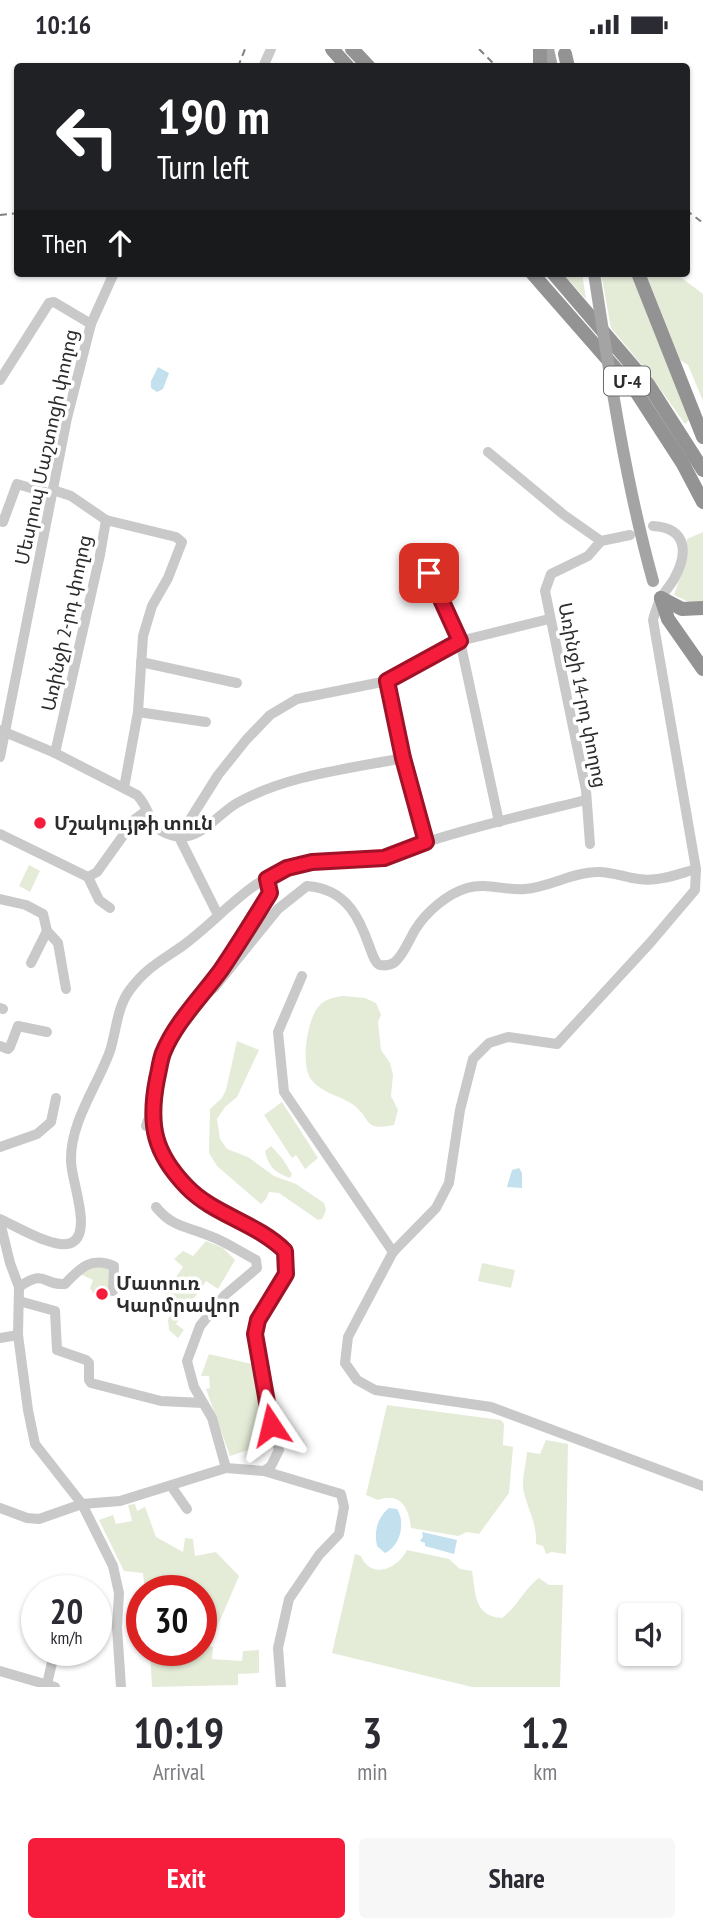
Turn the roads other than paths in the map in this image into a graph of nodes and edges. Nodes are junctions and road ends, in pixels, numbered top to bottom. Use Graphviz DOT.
graph roads {
  1 [pos="332,49"];
  2 [pos="352,49"];
  3 [pos="365,49"];
  4 [pos="344,63"];
  5 [pos="365,63"];
  6 [pos="377,63"];
  7 [pos="112,277"];
  8 [pos="536,277"];
  9 [pos="556,277"];
  10 [pos="595,277"];
  11 [pos="640,277"];
  12 [pos="91,324"];
  13 [pos="0,380"];
  14 [pos="703,437"];
  15 [pos="488,452"];
  16 [pos="703,470"];
  17 [pos="52,492"];
  18 [pos="703,502"];
  19 [pos="106,520"];
  20 [pos="2,522"];
  21 [pos="653,527"];
  22 [pos="630,535"];
  23 [pos="601,541"];
  24 [pos="429,573"];
  25 [pos="661,598"];
  26 [pos="703,608"];
  27 [pos="549,619"];
  28 [pos="460,641"];
  29 [pos="141,661"];
  30 [pos="703,669"];
  31 [pos="387,681"];
  32 [pos="237,683"];
  33 [pos="138,712"];
  34 [pos="205,722"];
  35 [pos="3,731"];
  36 [pos="55,753"];
  37 [pos="0,757"];
  38 [pos="403,758"];
  39 [pos="124,788"];
  40 [pos="586,800"];
  41 [pos="146,811"];
  42 [pos="499,822"];
  43 [pos="0,834"];
  44 [pos="178,837"];
  45 [pos="426,842"];
  46 [pos="590,844"];
  47 [pos="696,869"];
  48 [pos="88,877"];
  49 [pos="267,879"];
  50 [pos="0,899"];
  51 [pos="110,908"];
  52 [pos="218,915"];
  53 [pos="47,931"];
  54 [pos="31,963"];
  55 [pos="302,976"];
  56 [pos="66,989"];
  57 [pos="197,1002"];
  58 [pos="47,1032"];
  59 [pos="0,1046"];
  60 [pos="56,1098"];
  61 [pos="152,1113"];
  62 [pos="146,1126"];
  63 [pos="0,1147"];
  64 [pos="156,1207"];
  65 [pos="0,1225"];
  66 [pos="393,1252"];
  67 [pos="19,1287"];
  68 [pos="113,1291"];
  69 [pos="19,1301"];
  70 [pos="18,1335"];
  71 [pos="0,1338"];
  72 [pos="203,1403"];
  73 [pos="226,1468"];
  74 [pos="264,1471"];
  75 [pos="171,1486"];
  76 [pos="703,1486"];
  77 [pos="82,1504"];
  78 [pos="0,1508"];
  79 [pos="187,1509"];
  80 [pos="53,1666"];
  81 [pos="0,1671"];
  82 [pos="51,1686"];
  83 [pos="121,1687"];
  84 [pos="281,1687"];
  1 -- 4 [label="highway"];
  2 -- 5 [label="highway"];
  3 -- 6 [label="highway"];
  7 -- 12 [label="street, Մեսրոպ Մաշտոցի փողոց"];
  8 -- 18 [label="highway, Մ-4"];
  9 -- 16 [label="highway, Մ-4"];
  10 -- 25 [label="main road, bridge"];
  11 -- 14 [label="highway"];
  12 -- 13 [label="street"];
  12 -- 17 [label="street, Մեսրոպ Մաշտոցի փողոց"];
  15 -- 23 [label="street"];
  17 -- 19 [label="street, Առինջի 2-րդ փողոց"];
  17 -- 20 [label="street, Առինջի 2-րդ փողոց"];
  17 -- 35 [label="street, Մեսրոպ Մաշտոցի փողոց"];
  19 -- 29 [label="street"];
  19 -- 36 [label="street, Առինջի 2-րդ փողոց"];
  21 -- 25 [label="street"];
  22 -- 23 [label="street"];
  23 -- 27 [label="street, Առինջի 14-րդ փողոց"];
  24 -- 28 [label="street"];
  25 -- 26 [label="highway"];
  25 -- 30 [label="highway"];
  25 -- 47 [label="street"];
  27 -- 28 [label="street"];
  27 -- 40 [label="street, Առինջի 14-րդ փողոց"];
  28 -- 31 [label="street"];
  28 -- 42 [label="street"];
  29 -- 32 [label="street"];
  29 -- 33 [label="street"];
  31 -- 38 [label="street"];
  31 -- 44 [label="street"];
  33 -- 34 [label="street"];
  33 -- 39 [label="street"];
  35 -- 36 [label="street"];
  35 -- 37 [label="street, Մեսրոպ Մաշտոցի փողոց"];
  36 -- 39 [label="street"];
  38 -- 44 [label="street"];
  38 -- 45 [label="street"];
  39 -- 41 [label="street"];
  40 -- 42 [label="street"];
  40 -- 46 [label="street, Առինջի 14-րդ փողոց"];
  41 -- 44 [label="street"];
  41 -- 48 [label="street"];
  42 -- 45 [label="street"];
  43 -- 48 [label="street"];
  44 -- 52 [label="street"];
  45 -- 49 [label="street"];
  47 -- 57 [label="street"];
  47 -- 66 [label="street"];
  48 -- 51 [label="street"];
  49 -- 52 [label="street"];
  49 -- 57 [label="street"];
  50 -- 53 [label="street"];
  52 -- 65 [label="street"];
  53 -- 54 [label="street"];
  53 -- 56 [label="street"];
  55 -- 66 [label="street"];
  57 -- 61 [label="street"];
  58 -- 59 [label="street"];
  60 -- 63 [label="street"];
  61 -- 62 [label="street"];
  61 -- 74 [label="street"];
  64 -- 72 [label="street"];
  65 -- 67 [label="street"];
  66 -- 76 [label="street"];
  67 -- 68 [label="street"];
  67 -- 69 [label="street"];
  69 -- 70 [label="street"];
  69 -- 72 [label="street"];
  70 -- 71 [label="street"];
  70 -- 77 [label="street"];
  72 -- 73 [label="street"];
  73 -- 74 [label="street"];
  73 -- 75 [label="street"];
  74 -- 84 [label="street"];
  75 -- 77 [label="street"];
  75 -- 79 [label="street"];
  77 -- 78 [label="street"];
  77 -- 83 [label="street"];
  80 -- 82 [label="street"];
  81 -- 82 [label="street"];
}
